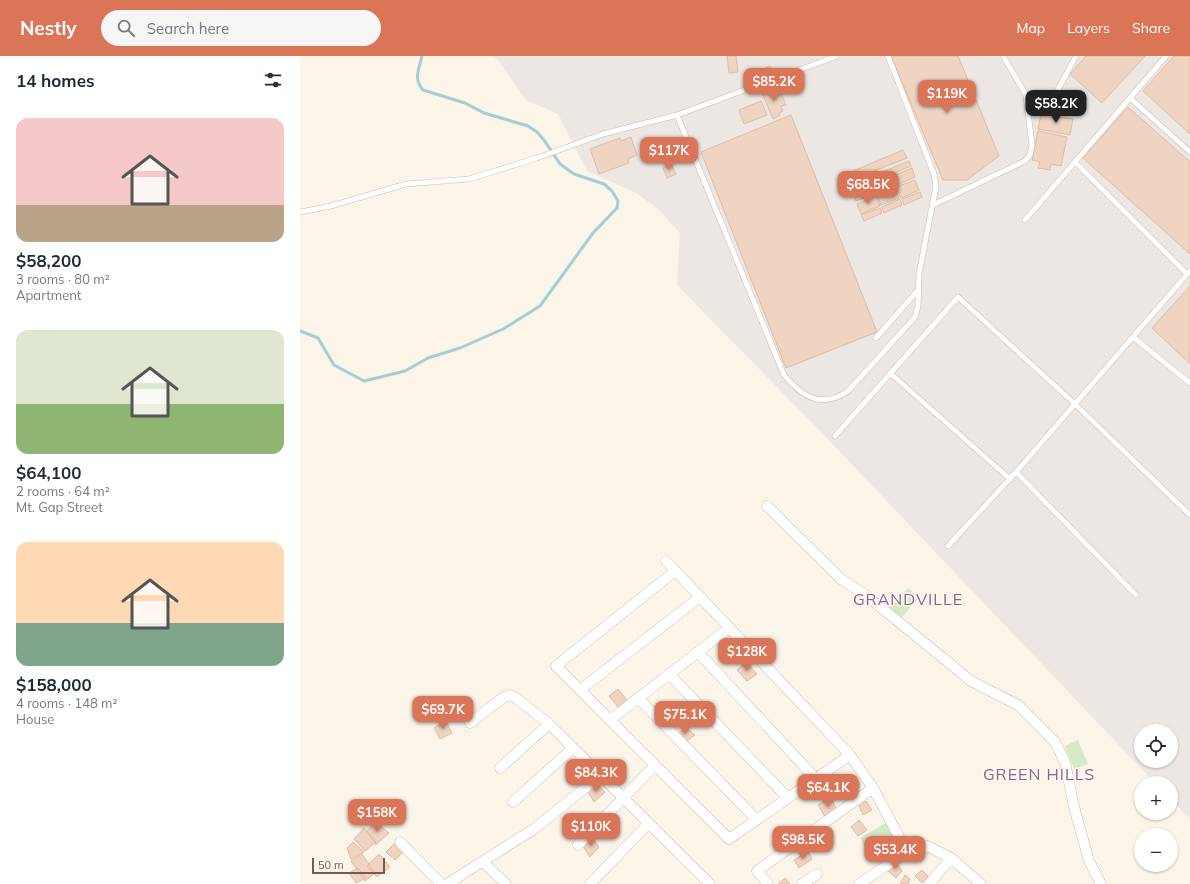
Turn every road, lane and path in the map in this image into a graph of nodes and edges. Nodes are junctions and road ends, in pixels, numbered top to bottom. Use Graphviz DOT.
graph roads {
  1 [pos="837,56"];
  2 [pos="888,56"];
  3 [pos="1003,56"];
  4 [pos="1076,56"];
  5 [pos="1166,56"];
  6 [pos="1026,95"];
  7 [pos="1130,98"];
  8 [pos="677,114"];
  9 [pos="1190,152"];
  10 [pos="1075,162"];
  11 [pos="933,205"];
  12 [pos="300,212"];
  13 [pos="1025,220"];
  14 [pos="1189,272"];
  15 [pos="918,290"];
  16 [pos="1133,337"];
  17 [pos="876,338"];
  18 [pos="890,373"];
  19 [pos="1190,383"];
  20 [pos="1075,404"];
  21 [pos="834,436"];
  22 [pos="1016,472"];
  23 [pos="1010,479"];
  24 [pos="767,506"];
  25 [pos="1190,515"];
  26 [pos="948,546"];
  27 [pos="666,561"];
  28 [pos="675,571"];
  29 [pos="1136,595"];
  30 [pos="700,597"];
  31 [pos="729,628"];
  32 [pos="698,652"];
  33 [pos="669,674"];
  34 [pos="580,690"];
  35 [pos="638,698"];
  36 [pos="610,720"];
  37 [pos="470,723"];
  38 [pos="549,724"];
  39 [pos="573,748"];
  40 [pos="850,755"];
  41 [pos="655,765"];
  42 [pos="500,768"];
  43 [pos="601,776"];
  44 [pos="816,779"];
  45 [pos="873,788"];
  46 [pos="624,798"];
  47 [pos="788,798"];
  48 [pos="513,802"];
  49 [pos="757,820"];
  50 [pos="649,823"];
  51 [pos="400,842"];
  52 [pos="578,845"];
  53 [pos="907,852"];
  54 [pos="951,858"];
  55 [pos="483,862"];
  56 [pos="817,874"];
  57 [pos="441,884"];
  58 [pos="447,884"];
  59 [pos="506,884"];
  60 [pos="590,884"];
  61 [pos="710,884"];
  62 [pos="768,884"];
  63 [pos="802,884"];
  64 [pos="859,884"];
  65 [pos="929,884"];
  66 [pos="981,884"];
  67 [pos="1101,884"];
  1 -- 8 [label="lane"];
  2 -- 11 [label="lane"];
  3 -- 6 [label="lane"];
  4 -- 6 [label="lane"];
  5 -- 7 [label="lane"];
  6 -- 11 [label="lane"];
  7 -- 9 [label="lane"];
  7 -- 10 [label="lane"];
  8 -- 12 [label="lane"];
  8 -- 15 [label="lane"];
  10 -- 13 [label="lane"];
  10 -- 14 [label="lane"];
  11 -- 15 [label="lane"];
  14 -- 16 [label="lane"];
  15 -- 17 [label="lane"];
  16 -- 19 [label="lane"];
  16 -- 20 [label="lane"];
  18 -- 20 [label="lane"];
  18 -- 21 [label="lane"];
  18 -- 23 [label="lane"];
  20 -- 22 [label="lane"];
  20 -- 25 [label="lane"];
  22 -- 23 [label="lane"];
  22 -- 29 [label="lane"];
  23 -- 26 [label="lane"];
  24 -- 67 [label="street"];
  27 -- 28 [label="street"];
  28 -- 30 [label="street"];
  28 -- 34 [label="street"];
  30 -- 31 [label="street"];
  30 -- 34 [label="street"];
  31 -- 32 [label="street"];
  31 -- 40 [label="street"];
  32 -- 33 [label="street"];
  32 -- 44 [label="street"];
  33 -- 35 [label="street"];
  33 -- 47 [label="street"];
  34 -- 36 [label="street"];
  35 -- 36 [label="street"];
  35 -- 49 [label="street"];
  36 -- 41 [label="street"];
  37 -- 38 [label="street"];
  38 -- 39 [label="street"];
  38 -- 42 [label="street"];
  39 -- 43 [label="street"];
  39 -- 48 [label="street"];
  40 -- 44 [label="street"];
  40 -- 45 [label="street"];
  41 -- 46 [label="street"];
  41 -- 49 [label="street"];
  43 -- 46 [label="street"];
  43 -- 55 [label="street"];
  44 -- 47 [label="street"];
  45 -- 53 [label="street"];
  45 -- 62 [label="street"];
  46 -- 50 [label="street"];
  46 -- 52 [label="street"];
  47 -- 49 [label="street"];
  50 -- 60 [label="street"];
  50 -- 61 [label="street"];
  51 -- 57 [label="street"];
  53 -- 54 [label="street"];
  53 -- 64 [label="street"];
  54 -- 65 [label="street"];
  54 -- 66 [label="street"];
  55 -- 58 [label="street"];
  55 -- 59 [label="street"];
  56 -- 63 [label="street"];
}
